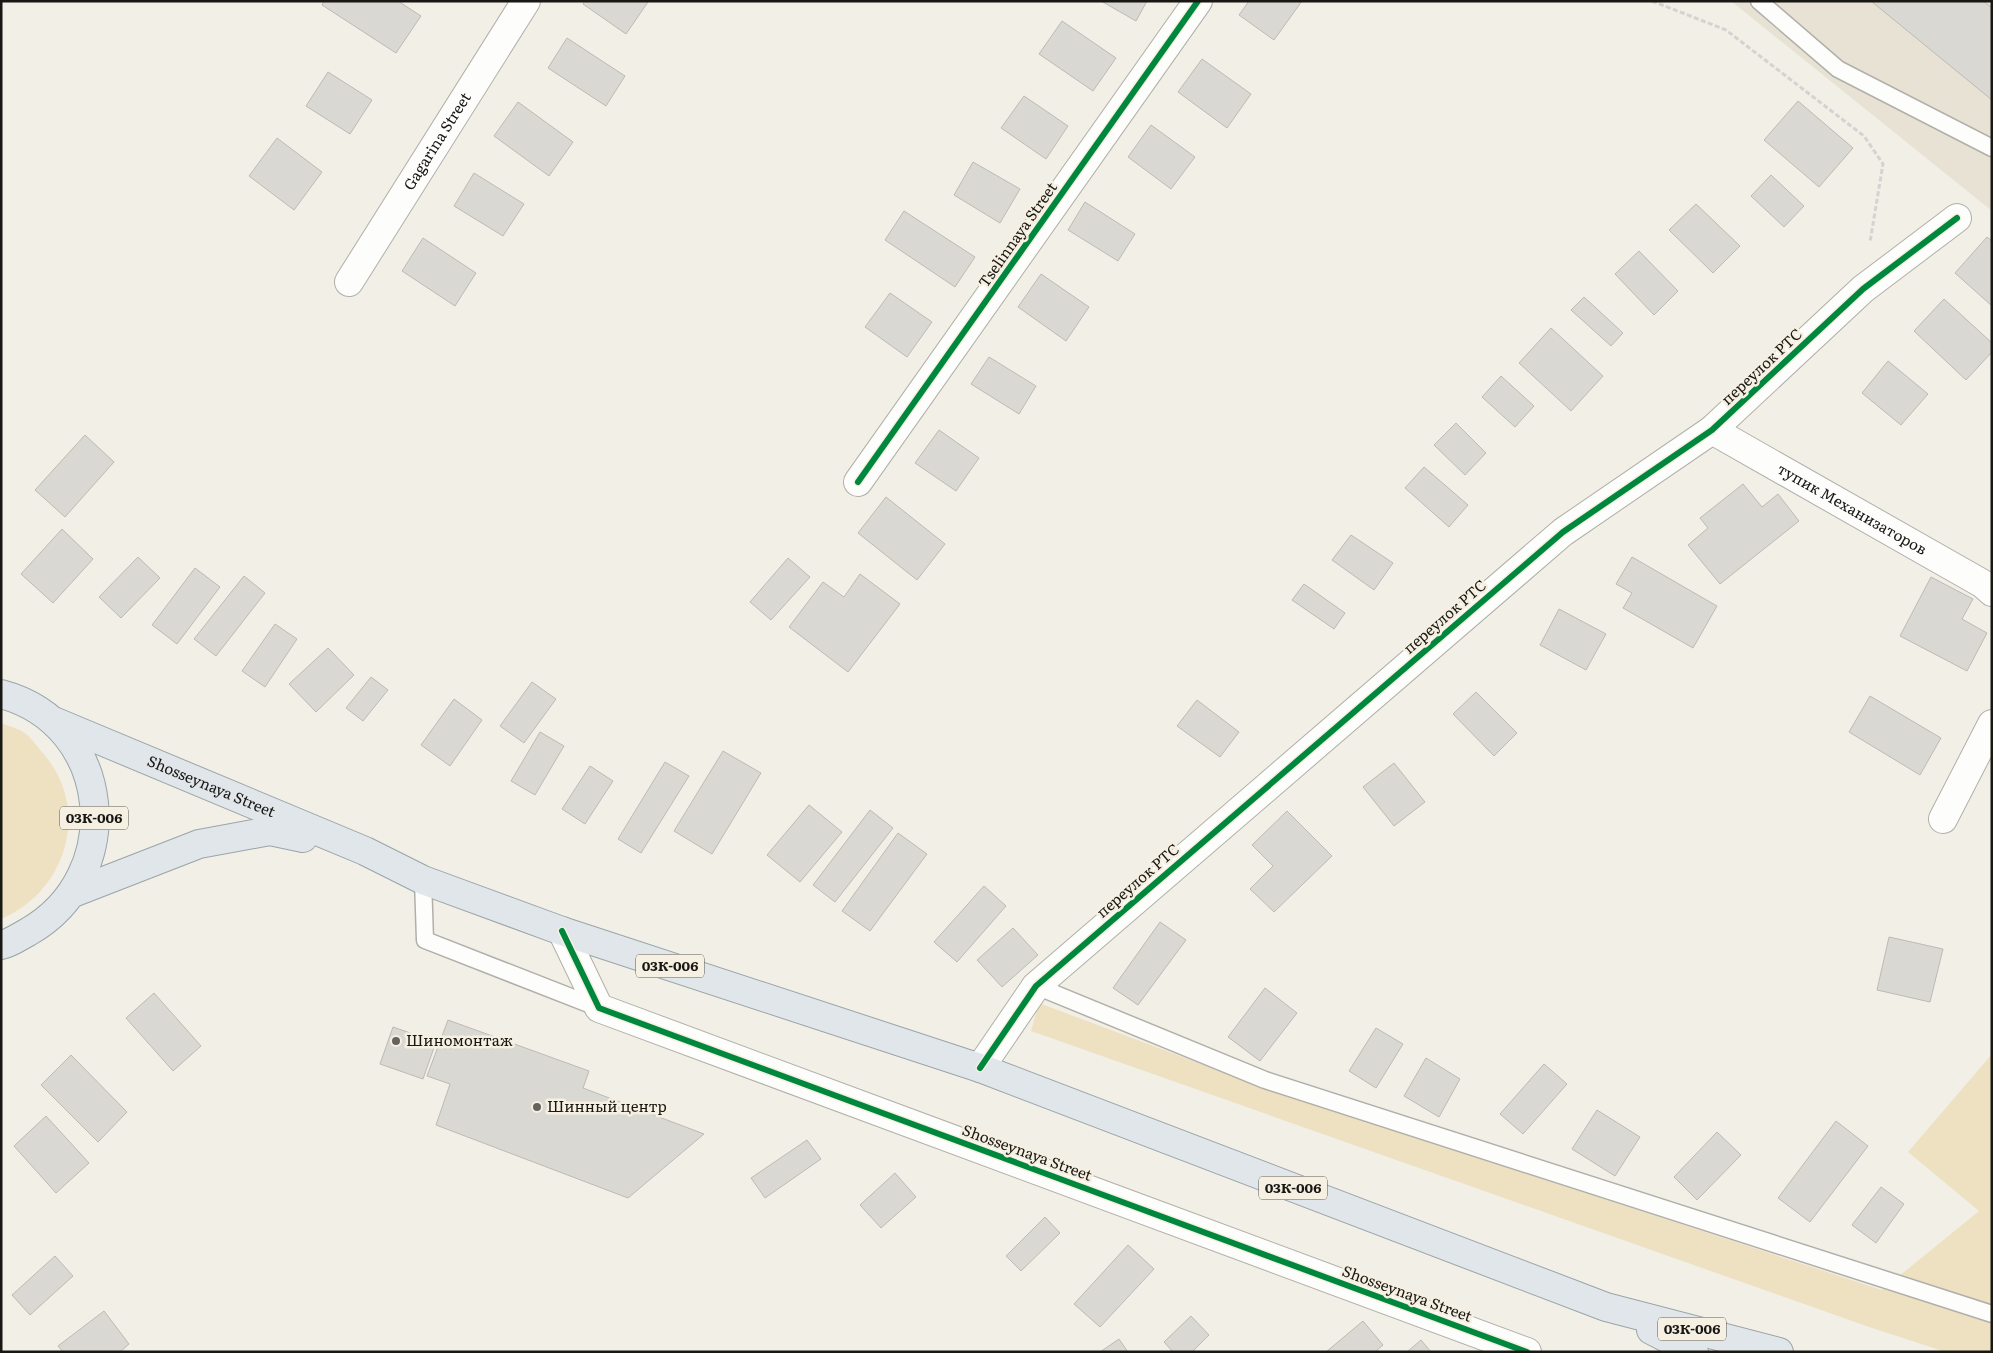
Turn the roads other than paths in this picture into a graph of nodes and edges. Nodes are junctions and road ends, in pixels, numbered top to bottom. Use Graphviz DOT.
graph roads {
  1 [pos="526,1"];
  2 [pos="1198,1"];
  3 [pos="1759,1"];
  4 [pos="1992,148"];
  5 [pos="1957,218"];
  6 [pos="349,282"];
  7 [pos="1712,430"];
  8 [pos="858,482"];
  9 [pos="1992,592"];
  10 [pos="1,694"];
  11 [pos="56,722"];
  12 [pos="1992,724"];
  13 [pos="1943,819"];
  14 [pos="365,851"];
  15 [pos="423,880"];
  16 [pos="73,893"];
  17 [pos="46,922"];
  18 [pos="562,931"];
  19 [pos="1,945"];
  20 [pos="1,965"];
  21 [pos="1036,986"];
  22 [pos="598,1008"];
  23 [pos="980,1068"];
  24 [pos="1606,1307"];
  25 [pos="1992,1314"];
  26 [pos="1527,1352"];
  27 [pos="1694,1352"];
  28 [pos="1779,1352"];
  1 -- 6 [label="street, Gagarina Street"];
  2 -- 8 [label="street, Tselinnaya Street"];
  3 -- 4 [label="lane"];
  5 -- 7 [label="street, переулок РТС"];
  7 -- 9 [label="street, тупик Механизаторов"];
  7 -- 21 [label="street, переулок РТС"];
  10 -- 11 [label="main road, Shosseynaya Street / 03К-006"];
  11 -- 14 [label="main road, Shosseynaya Street / 03К-006"];
  11 -- 16 [label="main road, Shosseynaya Street / 03К-006"];
  12 -- 13 [label="street"];
  14 -- 15 [label="main road, Shosseynaya Street / 03К-006"];
  14 -- 16 [label="main road, Shosseynaya Street / 03К-006"];
  15 -- 18 [label="main road, Shosseynaya Street / 03К-006"];
  15 -- 22 [label="lane"];
  16 -- 17 [label="main road, Shosseynaya Street / 03К-006"];
  17 -- 19 [label="main road, Shosseynaya Street / 03К-006"];
  17 -- 20 [label="main road"];
  18 -- 22 [label="street"];
  18 -- 23 [label="main road, Shosseynaya Street / 03К-006"];
  21 -- 23 [label="street, переулок РТС"];
  21 -- 25 [label="lane"];
  22 -- 26 [label="street, Shosseynaya Street"];
  23 -- 24 [label="main road, Shosseynaya Street / 03К-006"];
  24 -- 27 [label="main road"];
  24 -- 28 [label="main road, Shosseynaya Street / 03К-006"];
}
